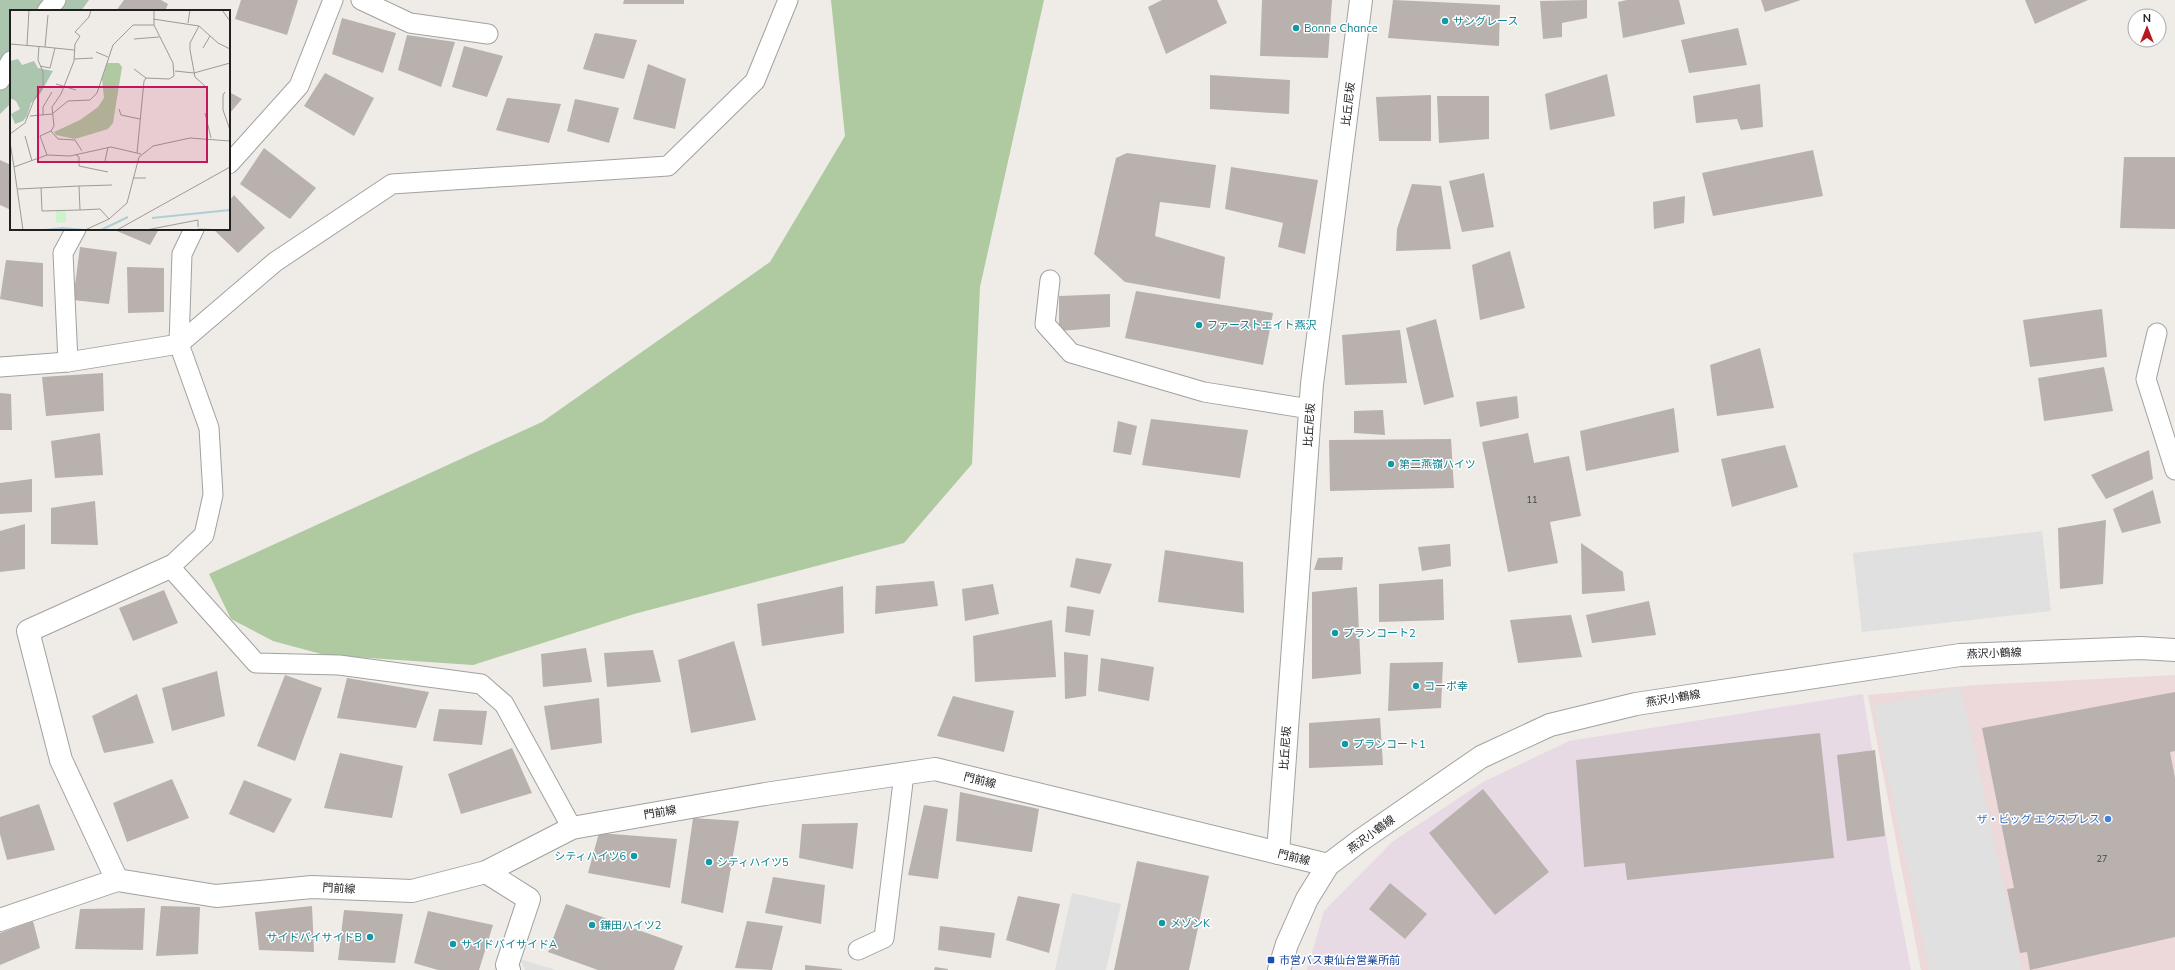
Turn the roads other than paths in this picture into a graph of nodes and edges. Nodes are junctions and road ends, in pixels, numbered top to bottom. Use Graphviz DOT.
graph roads {
  1 [pos="56,0"];
  2 [pos="333,0"];
  3 [pos="361,0"];
  4 [pos="788,0"];
  5 [pos="1361,0"];
  6 [pos="48,10"];
  7 [pos="488,34"];
  8 [pos="10,63"];
  9 [pos="0,80"];
  10 [pos="230,163"];
  11 [pos="75,230"];
  12 [pos="194,230"];
  13 [pos="1050,280"];
  14 [pos="2157,333"];
  15 [pos="179,344"];
  16 [pos="68,362"];
  17 [pos="0,367"];
  18 [pos="1310,409"];
  19 [pos="2175,470"];
  20 [pos="170,567"];
  21 [pos="2175,650"];
  22 [pos="904,774"];
  23 [pos="572,828"];
  24 [pos="1278,853"];
  25 [pos="1328,865"];
  26 [pos="486,872"];
  27 [pos="117,880"];
  28 [pos="0,920"];
  29 [pos="858,950"];
  30 [pos="509,970"];
  31 [pos="1279,970"];
  1 -- 6 [label="lane"];
  2 -- 10 [label="lane"];
  3 -- 7 [label="lane"];
  4 -- 15 [label="lane"];
  5 -- 18 [label="street, 比丘尼坂"];
  8 -- 9 [label="lane"];
  11 -- 16 [label="lane"];
  12 -- 15 [label="lane"];
  13 -- 18 [label="lane"];
  14 -- 19 [label="lane"];
  15 -- 16 [label="lane"];
  15 -- 20 [label="lane"];
  16 -- 17 [label="lane"];
  18 -- 24 [label="street, 比丘尼坂"];
  20 -- 23 [label="lane"];
  20 -- 27 [label="street"];
  21 -- 25 [label="street, 燕沢小鶴線"];
  22 -- 23 [label="street, 門前線"];
  22 -- 24 [label="street, 門前線"];
  22 -- 29 [label="lane"];
  23 -- 26 [label="street, 門前線"];
  24 -- 25 [label="street, 門前線"];
  25 -- 31 [label="street, 燕沢小鶴線"];
  26 -- 27 [label="street, 門前線"];
  26 -- 30 [label="street"];
  27 -- 28 [label="street, 門前線"];
}
